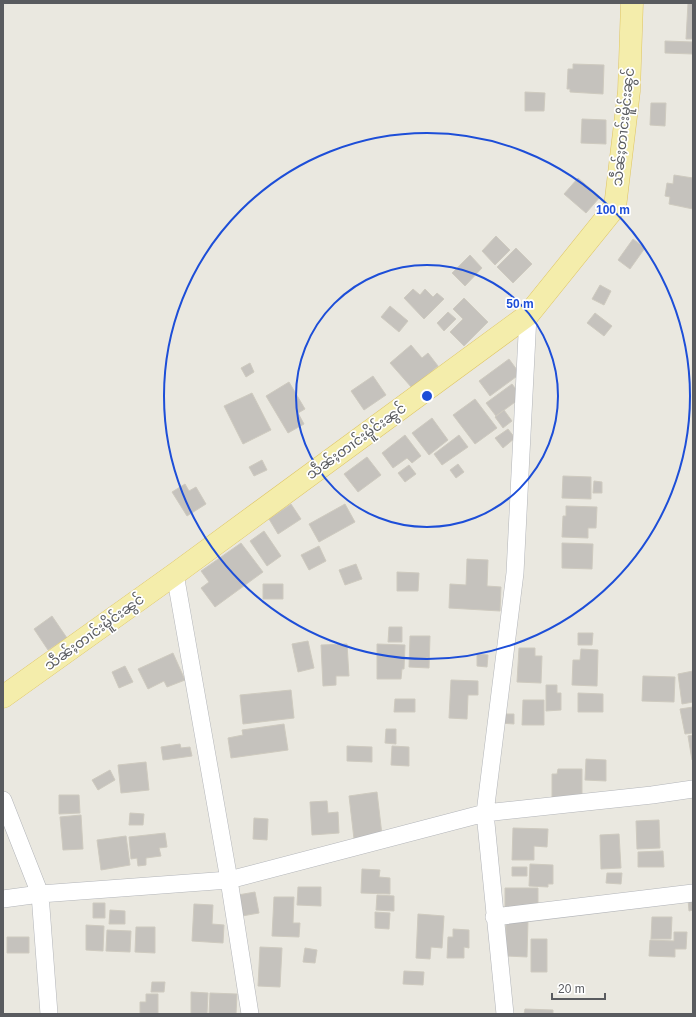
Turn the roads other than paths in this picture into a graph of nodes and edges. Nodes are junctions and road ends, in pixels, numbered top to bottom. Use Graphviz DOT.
graph roads {
  1 [pos="632,3"];
  2 [pos="528,315"];
  3 [pos="174,574"];
  4 [pos="3,697"];
  5 [pos="693,789"];
  6 [pos="3,800"];
  7 [pos="485,813"];
  8 [pos="229,880"];
  9 [pos="693,893"];
  10 [pos="40,894"];
  11 [pos="3,899"];
  12 [pos="494,917"];
  13 [pos="49,1014"];
  14 [pos="250,1014"];
  15 [pos="505,1014"];
  1 -- 2 [label="main road, သဵၼ်ႈတၢင်းမိူင်းၼွင်"];
  2 -- 3 [label="main road, သဵၼ်ႈတၢင်းမိူင်းၼွင်"];
  2 -- 7 [label="street"];
  3 -- 4 [label="main road, သဵၼ်ႈတၢင်းမိူင်းၼွင်"];
  3 -- 8 [label="street"];
  5 -- 7 [label="street"];
  6 -- 10 [label="street"];
  7 -- 8 [label="street"];
  7 -- 12 [label="street"];
  8 -- 10 [label="street"];
  8 -- 14 [label="street"];
  9 -- 12 [label="street"];
  10 -- 11 [label="street"];
  10 -- 13 [label="street"];
  12 -- 15 [label="street"];
}
